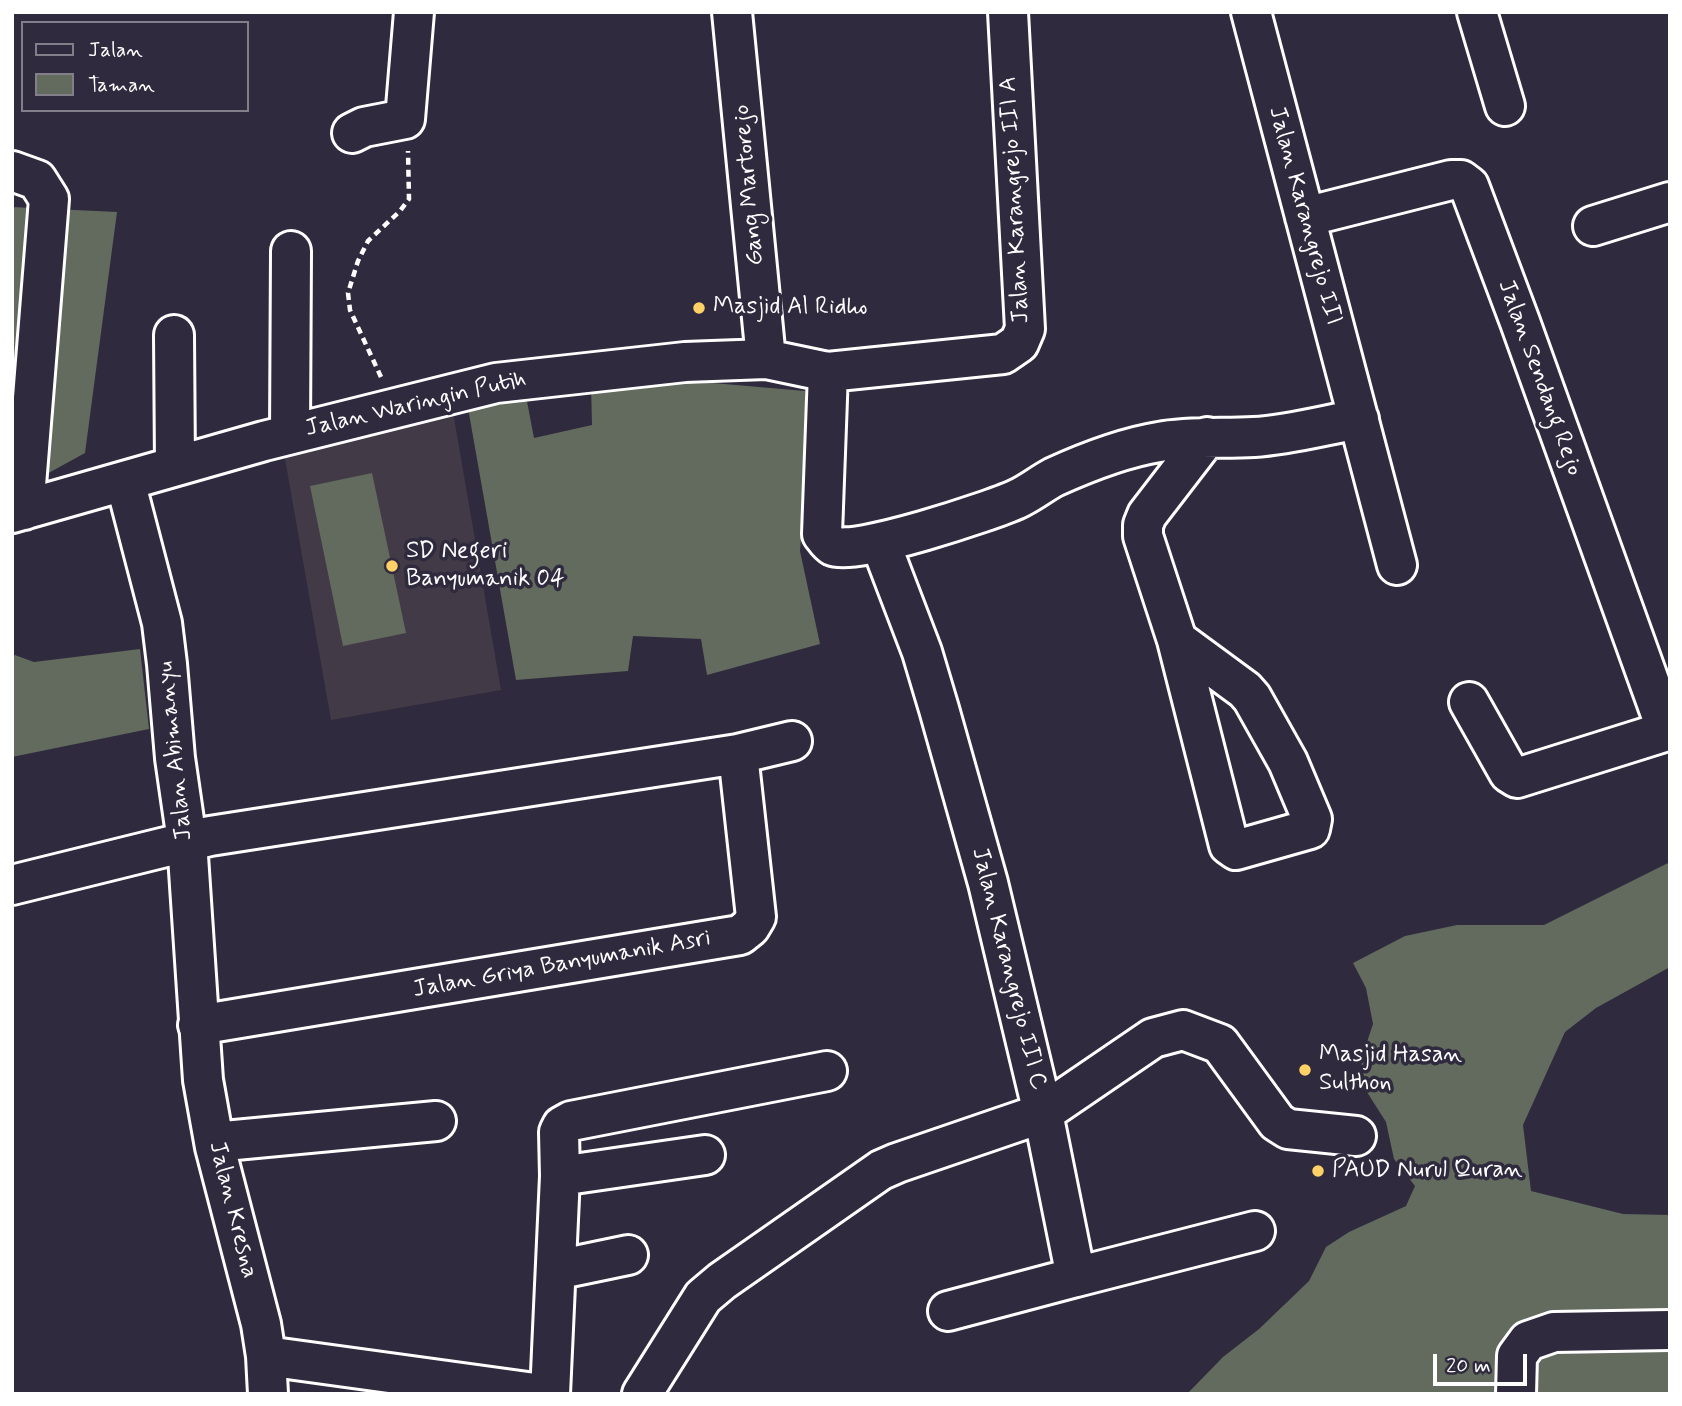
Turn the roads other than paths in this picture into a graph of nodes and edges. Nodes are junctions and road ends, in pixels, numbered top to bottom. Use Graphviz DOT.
graph roads {
  1 [pos="414,12"];
  2 [pos="732,12"];
  3 [pos="1008,12"];
  4 [pos="1251,12"];
  5 [pos="1477,12"];
  6 [pos="1505,106"];
  7 [pos="352,133"];
  8 [pos="12,171"];
  9 [pos="1670,202"];
  10 [pos="1305,217"];
  11 [pos="1593,226"];
  12 [pos="291,251"];
  13 [pos="174,335"];
  14 [pos="766,359"];
  15 [pos="828,372"];
  16 [pos="1359,418"];
  17 [pos="290,434"];
  18 [pos="1207,437"];
  19 [pos="175,466"];
  20 [pos="125,481"];
  21 [pos="18,512"];
  22 [pos="880,542"];
  23 [pos="1397,565"];
  24 [pos="1177,640"];
  25 [pos="1469,702"];
  26 [pos="1668,730"];
  27 [pos="792,741"];
  28 [pos="738,754"];
  29 [pos="187,841"];
  30 [pos="12,885"];
  31 [pos="198,1026"];
  32 [pos="827,1071"];
  33 [pos="1043,1113"];
  34 [pos="436,1121"];
  35 [pos="1356,1136"];
  36 [pos="214,1142"];
  37 [pos="705,1155"];
  38 [pos="561,1176"];
  39 [pos="1255,1231"];
  40 [pos="628,1255"];
  41 [pos="556,1270"];
  42 [pos="1076,1277"];
  43 [pos="948,1311"];
  44 [pos="1670,1330"];
  45 [pos="266,1356"];
  46 [pos="268,1394"];
  47 [pos="542,1394"];
  48 [pos="550,1394"];
  49 [pos="642,1394"];
  50 [pos="1517,1394"];
  1 -- 7 [label="street"];
  2 -- 14 [label="street, Gang Martorejo"];
  3 -- 15 [label="street, Jalan Karangrejo III A"];
  4 -- 10 [label="street, Jalan Karangrejo III"];
  5 -- 6 [label="street"];
  8 -- 21 [label="street"];
  9 -- 11 [label="street"];
  10 -- 16 [label="street, Jalan Karangrejo III"];
  10 -- 26 [label="street, Jalan Sendang Rejo"];
  12 -- 17 [label="street"];
  13 -- 19 [label="street"];
  14 -- 15 [label="street, Jalan Waringin Putih"];
  14 -- 17 [label="street, Jalan Waringin Putih"];
  15 -- 22 [label="street"];
  16 -- 18 [label="street"];
  16 -- 23 [label="street, Jalan Karangrejo III"];
  17 -- 19 [label="street, Jalan Waringin Putih"];
  18 -- 22 [label="street"];
  18 -- 24 [label="street"];
  19 -- 20 [label="street, Jalan Waringin Putih"];
  20 -- 21 [label="street, Jalan Waringin Putih"];
  20 -- 29 [label="street, Jalan Abimanyu"];
  22 -- 33 [label="street, Jalan Karangrejo III C"];
  24 -- 24 [label="street"];
  25 -- 26 [label="street, Jalan Sendang Rejo"];
  27 -- 28 [label="street"];
  28 -- 29 [label="street"];
  28 -- 31 [label="street, Jalan Griya Banyumanik Asri"];
  29 -- 30 [label="street"];
  29 -- 31 [label="street, Jalan Abimanyu"];
  31 -- 36 [label="street, Jalan Kresna"];
  32 -- 38 [label="street"];
  33 -- 35 [label="street, Jalan Karangrejo III C"];
  33 -- 42 [label="street"];
  33 -- 49 [label="street"];
  34 -- 36 [label="street"];
  36 -- 45 [label="street, Jalan Kresna"];
  37 -- 38 [label="street"];
  38 -- 41 [label="street"];
  39 -- 42 [label="street"];
  40 -- 41 [label="street"];
  41 -- 48 [label="street"];
  42 -- 43 [label="street"];
  44 -- 50 [label="street"];
  45 -- 46 [label="street, Jalan Kresna"];
  45 -- 47 [label="street"];
}
